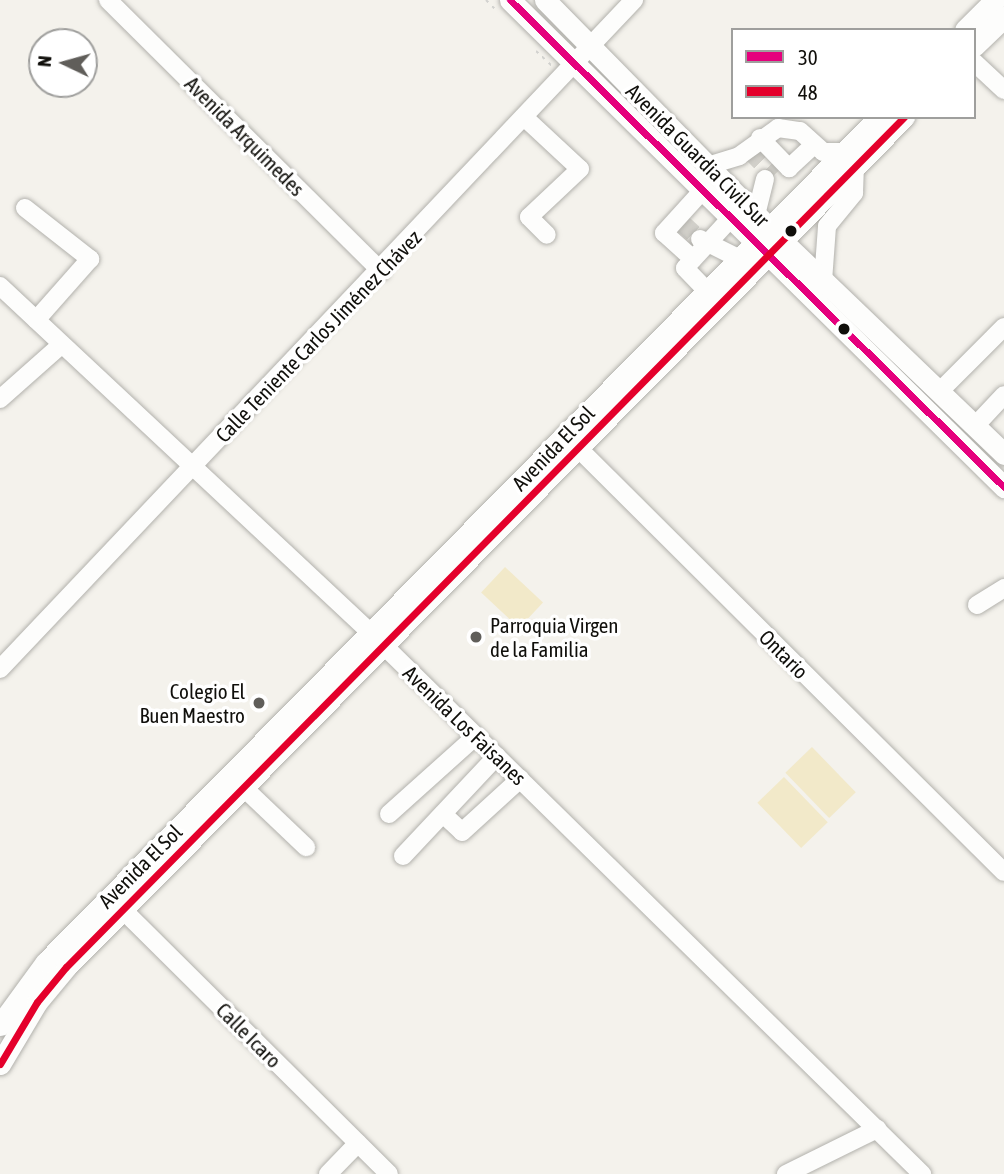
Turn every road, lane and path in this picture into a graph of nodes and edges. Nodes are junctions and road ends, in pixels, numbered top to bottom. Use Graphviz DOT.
graph roads {
  1 [pos="108,0"];
  2 [pos="510,0"];
  3 [pos="545,0"];
  4 [pos="634,0"];
  5 [pos="995,0"];
  6 [pos="1004,17"];
  7 [pos="967,28"];
  8 [pos="976,44"];
  9 [pos="591,46"];
  10 [pos="575,62"];
  11 [pos="976,64"];
  12 [pos="1004,90"];
  13 [pos="524,117"];
  14 [pos="878,119"];
  15 [pos="901,119"];
  16 [pos="760,138"];
  17 [pos="814,145"];
  18 [pos="850,160"];
  19 [pos="707,166"];
  20 [pos="776,174"];
  21 [pos="703,190"];
  22 [pos="25,208"];
  23 [pos="731,218"];
  24 [pos="547,235"];
  25 [pos="767,236"];
  26 [pos="702,241"];
  27 [pos="693,259"];
  28 [pos="740,260"];
  29 [pos="381,271"];
  30 [pos="823,281"];
  31 [pos="0,286"];
  32 [pos="705,303"];
  33 [pos="36,320"];
  34 [pos="1004,327"];
  35 [pos="61,345"];
  36 [pos="939,392"];
  37 [pos="1004,395"];
  38 [pos="0,399"];
  39 [pos="975,426"];
  40 [pos="571,442"];
  41 [pos="1004,454"];
  42 [pos="192,468"];
  43 [pos="1004,487"];
  44 [pos="1004,588"];
  45 [pos="977,605"];
  46 [pos="378,640"];
  47 [pos="0,669"];
  48 [pos="476,736"];
  49 [pos="497,756"];
  50 [pos="520,779"];
  51 [pos="244,788"];
  52 [pos="389,814"];
  53 [pos="443,814"];
  54 [pos="306,847"];
  55 [pos="403,856"];
  56 [pos="1004,872"];
  57 [pos="116,903"];
  58 [pos="0,1025"];
  59 [pos="0,1064"];
  60 [pos="877,1129"];
  61 [pos="358,1143"];
  62 [pos="328,1174"];
  63 [pos="389,1174"];
  64 [pos="786,1174"];
  65 [pos="922,1174"];
  1 -- 29 [label="street, Avenida Arquimedes"];
  2 -- 10 [label="main road, Avenida Guardia Civil Sur"];
  3 -- 9 [label="main road, Avenida Guardia Civil Sur"];
  4 -- 9 [label="street, Calle Teniente Carlos Jiménez Chávez"];
  5 -- 7 [label="main road"];
  6 -- 8 [label="main road"];
  9 -- 10 [label="street, Calle Teniente Carlos Jiménez Chávez"];
  9 -- 19 [label="main road, Avenida Guardia Civil Sur"];
  10 -- 13 [label="street, Calle Teniente Carlos Jiménez Chávez"];
  10 -- 21 [label="main road, Avenida Guardia Civil Sur"];
  11 -- 12 [label="street"];
  13 -- 24 [label="street"];
  13 -- 29 [label="street, Calle Teniente Carlos Jiménez Chávez"];
  14 -- 18 [label="main road, Avenida El Sol"];
  15 -- 18 [label="main road, Avenida El Sol"];
  16 -- 17 [label="street"];
  16 -- 19 [label="street"];
  16 -- 20 [label="street"];
  17 -- 18 [label="street"];
  17 -- 20 [label="street"];
  18 -- 25 [label="main road, Avenida El Sol"];
  18 -- 30 [label="street"];
  19 -- 25 [label="main road, Avenida Guardia Civil Sur"];
  20 -- 25 [label="street"];
  21 -- 23 [label="main road, Avenida Guardia Civil Sur"];
  21 -- 27 [label="street"];
  22 -- 33 [label="street"];
  23 -- 25 [label="main road, Avenida Guardia Civil Sur"];
  23 -- 26 [label="street"];
  25 -- 28 [label="main road, Avenida El Sol"];
  25 -- 30 [label="main road, Avenida Guardia Civil Sur"];
  25 -- 32 [label="main road, Avenida El Sol"];
  25 -- 43 [label="main road, Avenida Guardia Civil Sur"];
  26 -- 27 [label="street"];
  26 -- 28 [label="street"];
  27 -- 32 [label="street"];
  28 -- 32 [label="main road, Avenida El Sol"];
  29 -- 42 [label="street, Calle Teniente Carlos Jiménez Chávez"];
  30 -- 36 [label="main road, Avenida Guardia Civil Sur"];
  31 -- 33 [label="street, Avenida Los Faisanes"];
  32 -- 40 [label="main road, Avenida El Sol"];
  33 -- 35 [label="street, Avenida Los Faisanes"];
  34 -- 36 [label="street"];
  35 -- 38 [label="street"];
  35 -- 42 [label="street, Avenida Los Faisanes"];
  36 -- 39 [label="main road, Avenida Guardia Civil Sur"];
  37 -- 39 [label="street"];
  39 -- 41 [label="main road, Avenida Guardia Civil Sur"];
  40 -- 46 [label="main road, Avenida El Sol"];
  40 -- 56 [label="street, Ontario"];
  42 -- 46 [label="street, Avenida Los Faisanes"];
  42 -- 47 [label="street, Calle Teniente Carlos Jiménez Chávez"];
  44 -- 45 [label="street"];
  46 -- 48 [label="street, Avenida Los Faisanes"];
  46 -- 51 [label="main road, Avenida El Sol"];
  46 -- 57 [label="main road, Avenida El Sol"];
  48 -- 49 [label="street, Avenida Los Faisanes"];
  48 -- 52 [label="street"];
  49 -- 50 [label="street, Avenida Los Faisanes"];
  49 -- 53 [label="street"];
  50 -- 53 [label="street"];
  50 -- 60 [label="street, Avenida Los Faisanes"];
  51 -- 54 [label="street"];
  51 -- 57 [label="main road, Avenida El Sol"];
  53 -- 55 [label="street"];
  57 -- 58 [label="main road, Avenida El Sol"];
  57 -- 59 [label="main road, Avenida El Sol"];
  57 -- 61 [label="street, Calle Icaro"];
  60 -- 64 [label="street"];
  60 -- 65 [label="street, Avenida Los Faisanes"];
  61 -- 62 [label="street"];
  61 -- 63 [label="street, Calle Icaro"];
}
